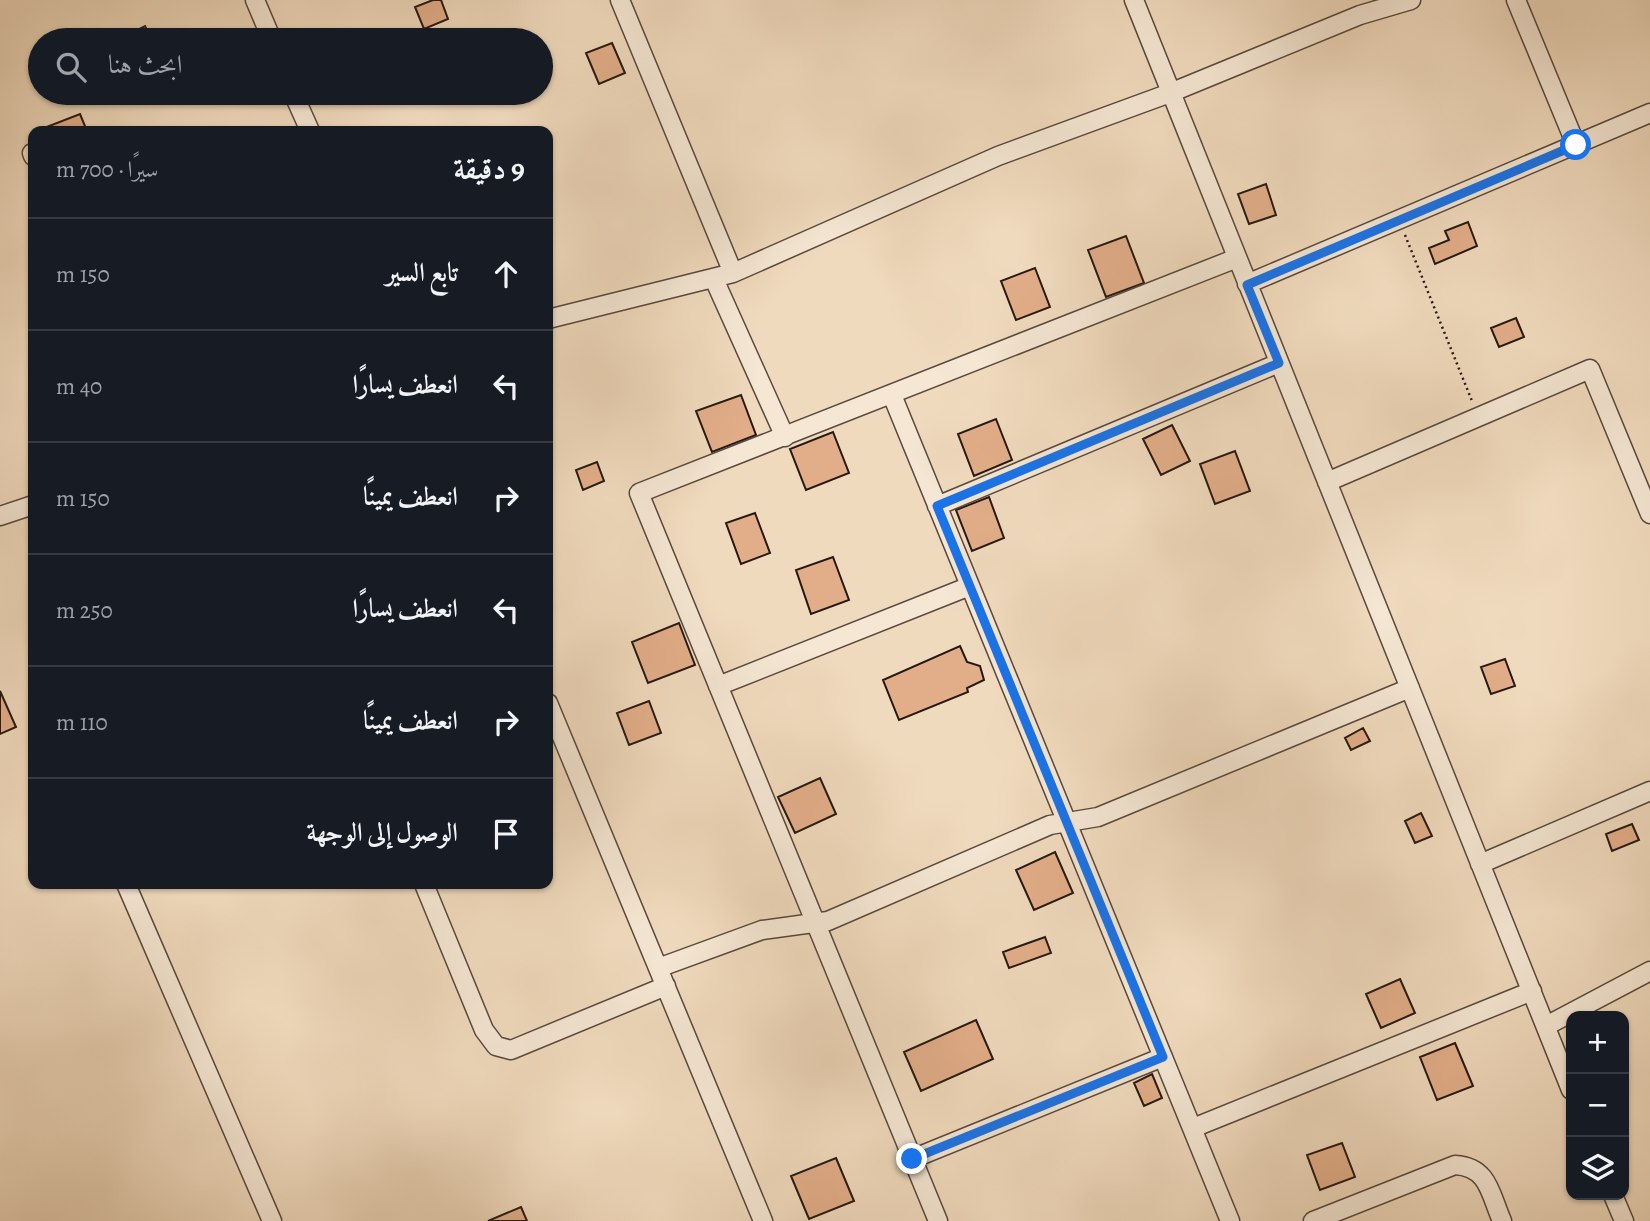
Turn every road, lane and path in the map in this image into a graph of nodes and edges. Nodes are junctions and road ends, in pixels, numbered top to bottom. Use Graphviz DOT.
graph roads {
  1 [pos="255,0"];
  2 [pos="620,0"];
  3 [pos="1134,0"];
  4 [pos="1411,0"];
  5 [pos="1516,0"];
  6 [pos="267,28"];
  7 [pos="1171,93"];
  8 [pos="298,105"];
  9 [pos="1650,113"];
  10 [pos="308,126"];
  11 [pos="1576,145"];
  12 [pos="1399,220"];
  13 [pos="1237,258"];
  14 [pos="733,272"];
  15 [pos="714,279"];
  16 [pos="1247,285"];
  17 [pos="553,318"];
  18 [pos="1279,363"];
  19 [pos="892,395"];
  20 [pos="1479,417"];
  21 [pos="785,437"];
  22 [pos="1327,482"];
  23 [pos="937,506"];
  24 [pos="28,507"];
  25 [pos="1650,514"];
  26 [pos="0,516"];
  27 [pos="970,586"];
  28 [pos="718,686"];
  29 [pos="1410,688"];
  30 [pos="553,715"];
  31 [pos="1648,796"];
  32 [pos="1067,822"];
  33 [pos="1480,864"];
  34 [pos="128,889"];
  35 [pos="426,889"];
  36 [pos="815,923"];
  37 [pos="658,968"];
  38 [pos="1650,971"];
  39 [pos="666,986"];
  40 [pos="1532,991"];
  41 [pos="1546,1026"];
  42 [pos="1163,1057"];
  43 [pos="1566,1077"];
  44 [pos="1192,1128"];
  45 [pos="912,1159"];
  46 [pos="1615,1200"];
  47 [pos="272,1221"];
  48 [pos="764,1221"];
  49 [pos="938,1221"];
  50 [pos="1230,1221"];
  51 [pos="1312,1221"];
  52 [pos="1502,1221"];
  53 [pos="1624,1221"];
  1 -- 6 [label="street"];
  2 -- 14 [label="street"];
  3 -- 7 [label="street"];
  4 -- 7 [label="street"];
  5 -- 11 [label="street"];
  7 -- 13 [label="street"];
  7 -- 14 [label="street"];
  8 -- 10 [label="street"];
  9 -- 11 [label="street"];
  11 -- 12 [label="street"];
  12 -- 16 [label="street"];
  12 -- 20 [label="path"];
  13 -- 16 [label="street"];
  13 -- 19 [label="street"];
  14 -- 15 [label="street"];
  15 -- 17 [label="street"];
  15 -- 21 [label="street"];
  16 -- 18 [label="street"];
  18 -- 22 [label="street"];
  18 -- 23 [label="street"];
  19 -- 21 [label="street"];
  19 -- 23 [label="street"];
  20 -- 22 [label="street"];
  20 -- 25 [label="street"];
  21 -- 28 [label="street"];
  22 -- 29 [label="street"];
  23 -- 27 [label="street"];
  24 -- 26 [label="street"];
  27 -- 28 [label="street"];
  27 -- 32 [label="street"];
  28 -- 36 [label="street"];
  29 -- 32 [label="street"];
  29 -- 33 [label="street"];
  30 -- 37 [label="street"];
  31 -- 33 [label="street"];
  32 -- 36 [label="street"];
  32 -- 42 [label="street"];
  33 -- 40 [label="street"];
  34 -- 47 [label="street"];
  35 -- 39 [label="street"];
  36 -- 37 [label="street"];
  36 -- 45 [label="street"];
  37 -- 39 [label="street"];
  38 -- 41 [label="street"];
  39 -- 48 [label="street"];
  40 -- 41 [label="street"];
  40 -- 44 [label="street"];
  41 -- 43 [label="street"];
  42 -- 44 [label="street"];
  42 -- 45 [label="street"];
  44 -- 50 [label="street"];
  45 -- 49 [label="street"];
  46 -- 53 [label="street"];
  51 -- 52 [label="street"];
}
